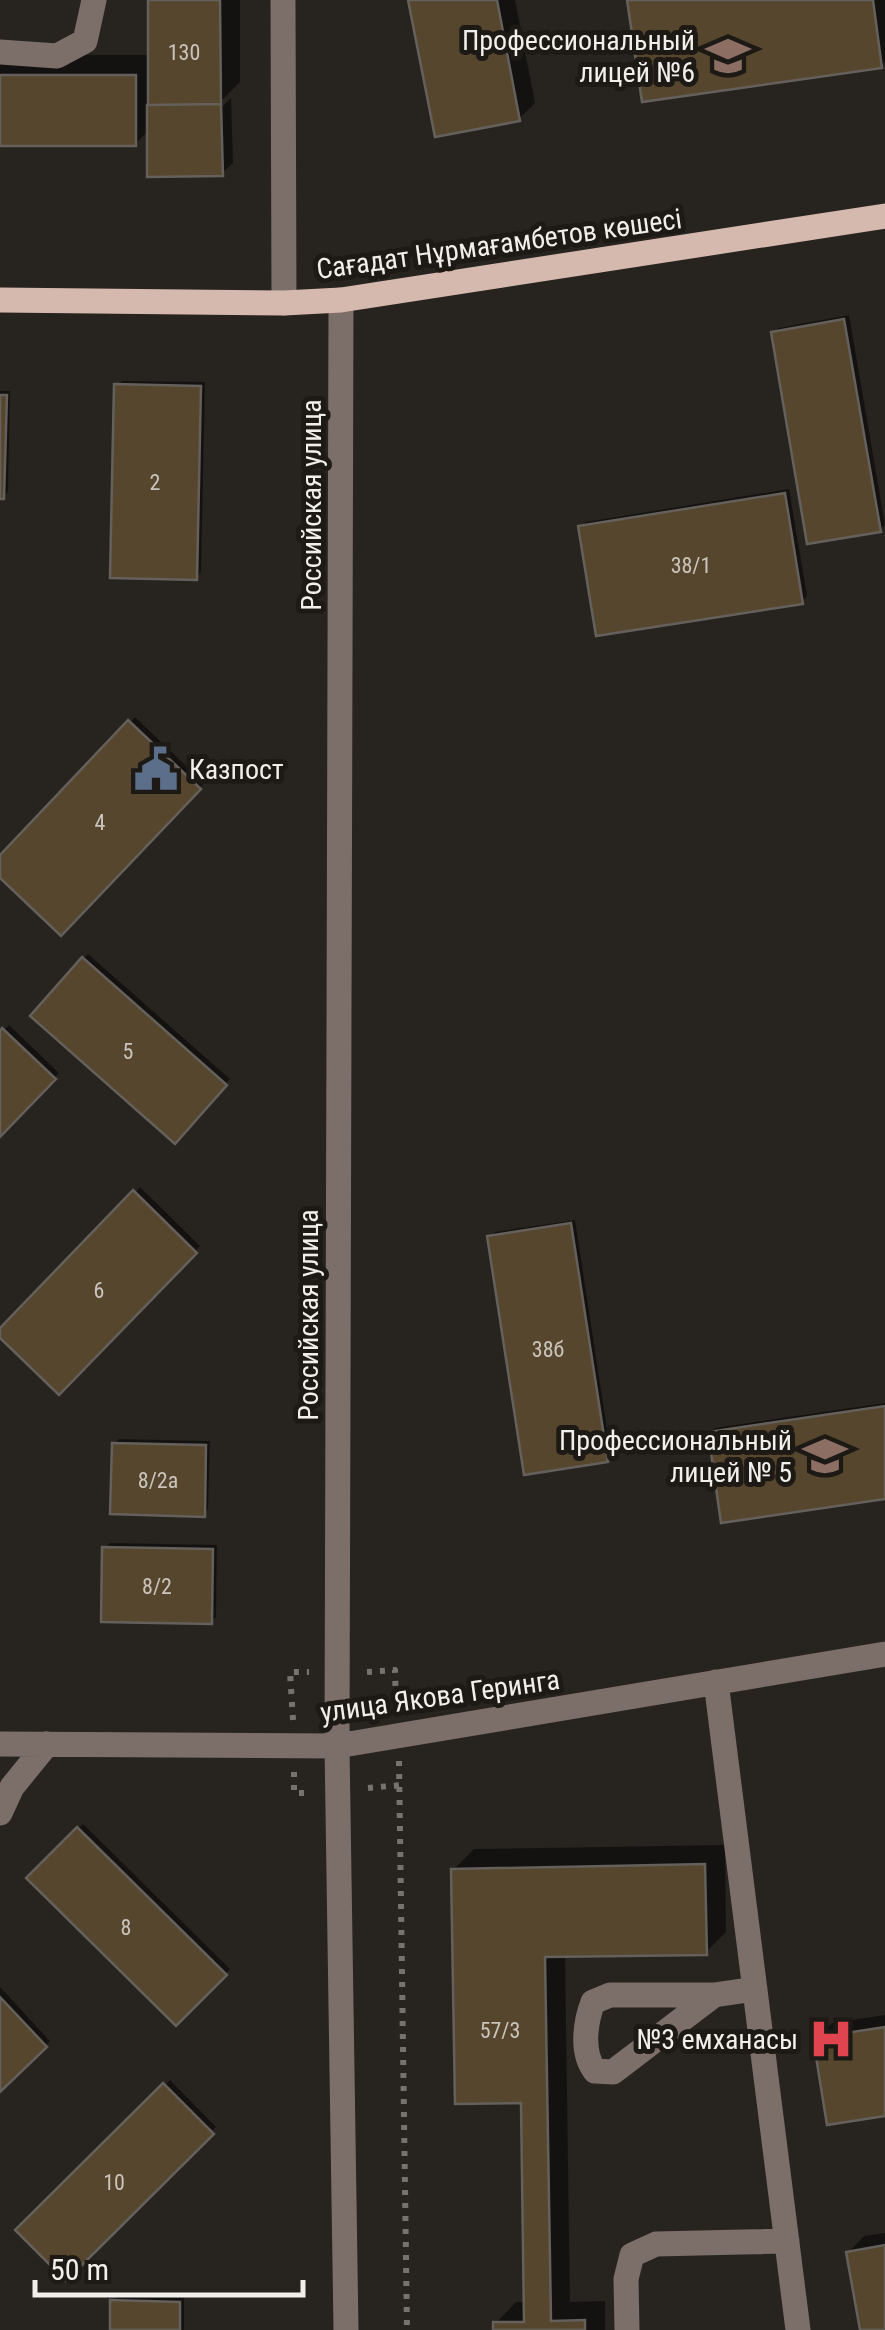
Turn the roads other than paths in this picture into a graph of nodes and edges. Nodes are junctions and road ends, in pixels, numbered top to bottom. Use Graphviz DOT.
graph roads {
  1 [pos="94,0"];
  2 [pos="283,0"];
  3 [pos="0,52"];
  4 [pos="885,216"];
  5 [pos="0,300"];
  6 [pos="342,300"];
  7 [pos="284,303"];
  8 [pos="885,1654"];
  9 [pos="716,1682"];
  10 [pos="0,1744"];
  11 [pos="47,1744"];
  12 [pos="337,1746"];
  13 [pos="0,1813"];
  14 [pos="755,1989"];
  15 [pos="714,1996"];
  16 [pos="787,2241"];
  17 [pos="346,2330"];
  18 [pos="627,2330"];
  19 [pos="798,2330"];
  1 -- 3 [label="street"];
  2 -- 7 [label="street"];
  4 -- 6 [label="main road, Сағадат Нұрмағамбетов көшесі"];
  5 -- 7 [label="main road, Сағадат Нұрмағамбетов көшесі"];
  6 -- 7 [label="main road, Сағадат Нұрмағамбетов көшесі"];
  6 -- 12 [label="street, Российская улица"];
  8 -- 9 [label="street, улица Якова Геринга"];
  9 -- 12 [label="street, улица Якова Геринга"];
  9 -- 14 [label="street"];
  10 -- 11 [label="street, улица Якова Геринга"];
  11 -- 12 [label="street, улица Якова Геринга"];
  11 -- 13 [label="street"];
  12 -- 17 [label="street, Российская улица"];
  14 -- 15 [label="street"];
  14 -- 16 [label="street"];
  15 -- 15 [label="street"];
  16 -- 18 [label="street"];
  16 -- 19 [label="street"];
}
